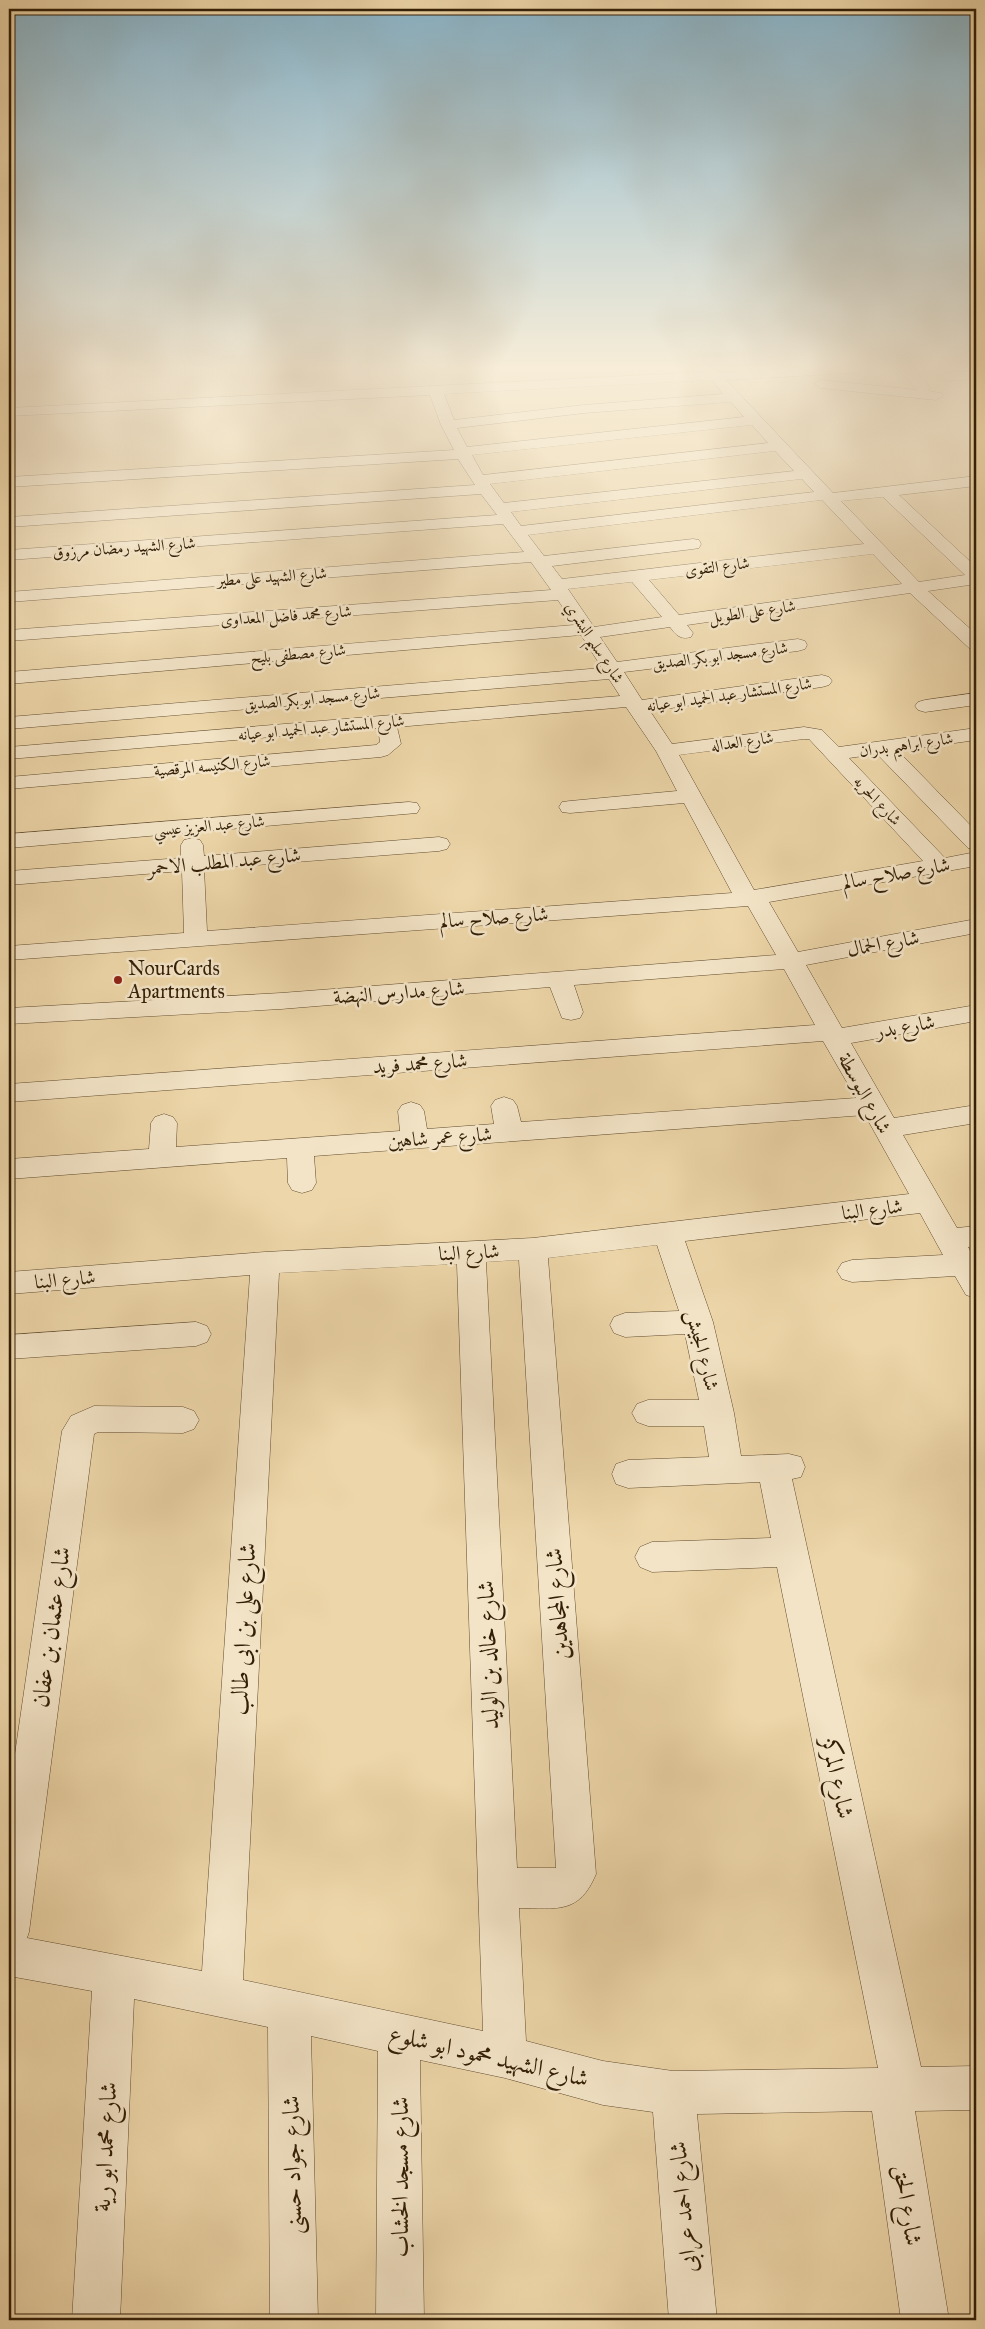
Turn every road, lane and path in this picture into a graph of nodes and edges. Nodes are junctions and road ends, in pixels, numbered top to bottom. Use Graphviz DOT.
graph roads {
  1 [pos="92,477"];
  2 [pos="466,477"];
  3 [pos="476,477"];
  4 [pos="516,477"];
  5 [pos="788,477"];
  6 [pos="809,477"];
  7 [pos="479,481"];
  8 [pos="976,481"];
  9 [pos="9,482"];
  10 [pos="886,492"];
  11 [pos="828,497"];
  12 [pos="508,519"];
  13 [pos="9,522"];
  14 [pos="693,544"];
  15 [pos="877,548"];
  16 [pos="9,555"];
  17 [pos="538,559"];
  18 [pos="637,576"];
  19 [pos="976,578"];
  20 [pos="916,588"];
  21 [pos="560,590"];
  22 [pos="9,597"];
  23 [pos="675,622"];
  24 [pos="588,631"];
  25 [pos="9,636"];
  26 [pos="976,644"];
  27 [pos="798,645"];
  28 [pos="703,657"];
  29 [pos="613,671"];
  30 [pos="9,678"];
  31 [pos="822,681"];
  32 [pos="976,699"];
  33 [pos="635,704"];
  34 [pos="925,706"];
  35 [pos="386,722"];
  36 [pos="9,723"];
  37 [pos="976,734"];
  38 [pos="818,735"];
  39 [pos="882,747"];
  40 [pos="666,751"];
  41 [pos="9,753"];
  42 [pos="835,754"];
  43 [pos="9,783"];
  44 [pos="690,796"];
  45 [pos="570,807"];
  46 [pos="410,808"];
  47 [pos="191,826"];
  48 [pos="9,841"];
  49 [pos="976,843"];
  50 [pos="439,844"];
  51 [pos="976,859"];
  52 [pos="193,864"];
  53 [pos="939,865"];
  54 [pos="9,878"];
  55 [pos="751,898"];
  56 [pos="976,926"];
  57 [pos="196,939"];
  58 [pos="9,953"];
  59 [pos="789,961"];
  60 [pos="560,980"];
  61 [pos="571,1012"];
  62 [pos="976,1013"];
  63 [pos="9,1016"];
  64 [pos="832,1035"];
  65 [pos="9,1093"];
  66 [pos="504,1106"];
  67 [pos="872,1106"];
  68 [pos="411,1111"];
  69 [pos="976,1114"];
  70 [pos="164,1123"];
  71 [pos="885,1129"];
  72 [pos="509,1132"];
  73 [pos="415,1139"];
  74 [pos="300,1148"];
  75 [pos="162,1158"];
  76 [pos="9,1169"];
  77 [pos="302,1183"];
  78 [pos="928,1202"];
  79 [pos="668,1233"];
  80 [pos="963,1237"];
  81 [pos="533,1249"];
  82 [pos="471,1252"];
  83 [pos="265,1263"];
  84 [pos="852,1270"];
  85 [pos="970,1276"];
  86 [pos="9,1283"];
  87 [pos="698,1322"];
  88 [pos="625,1325"];
  89 [pos="196,1334"];
  90 [pos="9,1347"];
  91 [pos="648,1413"];
  92 [pos="718,1413"];
  93 [pos="183,1420"];
  94 [pos="727,1470"];
  95 [pos="628,1474"];
  96 [pos="790,1552"];
  97 [pos="652,1556"];
  98 [pos="498,1888"];
  99 [pos="9,1932"];
  100 [pos="9,1956"];
  101 [pos="114,1974"];
  102 [pos="221,1996"];
  103 [pos="289,2011"];
  104 [pos="399,2034"];
  105 [pos="505,2057"];
  106 [pos="976,2088"];
  107 [pos="897,2089"];
  108 [pos="673,2093"];
  109 [pos="96,2320"];
  110 [pos="294,2320"];
  111 [pos="400,2320"];
  112 [pos="693,2320"];
  113 [pos="925,2320"];
  1 -- 9 [label="street"];
  2 -- 7 [label="street"];
  3 -- 7 [label="street, شارع سليم البشري"];
  4 -- 7 [label="street"];
  5 -- 12 [label="street"];
  6 -- 11 [label="street"];
  7 -- 12 [label="street, شارع سليم البشري"];
  7 -- 13 [label="street"];
  8 -- 10 [label="street"];
  10 -- 11 [label="street"];
  10 -- 19 [label="street"];
  11 -- 12 [label="street"];
  11 -- 15 [label="street"];
  12 -- 16 [label="street, شارع الشهيد رمضان مرزوق"];
  12 -- 17 [label="street, شارع سليم البشري"];
  14 -- 17 [label="street, شارع الشهيد على مطير"];
  15 -- 18 [label="street, شارع التقوى"];
  15 -- 20 [label="street"];
  17 -- 21 [label="street, شارع سليم البشري"];
  17 -- 22 [label="street, شارع الشهيد على مطير"];
  18 -- 21 [label="street, شارع التقوى"];
  18 -- 23 [label="street"];
  19 -- 20 [label="street, شارع على الطويل"];
  20 -- 23 [label="street, شارع على الطويل"];
  20 -- 26 [label="street"];
  21 -- 24 [label="street, شارع سليم البشري"];
  21 -- 25 [label="street, شارع محمد فاضل المعداوى"];
  23 -- 24 [label="street, شارع على الطويل"];
  23 -- 28 [label="street"];
  24 -- 29 [label="street, شارع سليم البشري"];
  24 -- 30 [label="street, شارع مصطفى بليح"];
  27 -- 28 [label="street, شارع مسجد ابو بكر الصديق"];
  28 -- 29 [label="street, شارع مسجد ابو بكر الصديق"];
  29 -- 33 [label="street, شارع سليم البشري"];
  29 -- 36 [label="street, شارع مسجد ابو بكر الصديق"];
  31 -- 33 [label="street, شارع المستشار عبد الحميد ابو عيانه"];
  32 -- 34 [label="street"];
  33 -- 35 [label="street, شارع المستشار عبد الحميد ابو عيانه"];
  33 -- 40 [label="street, شارع سليم البشري"];
  35 -- 41 [label="street, شارع المستشار عبد الحميد ابو عيانه"];
  35 -- 43 [label="street, شارع الكنيسه المرقصية"];
  37 -- 39 [label="street, شارع ابراهيم بدران"];
  38 -- 40 [label="street, شارع العداله"];
  38 -- 42 [label="street, شارع الحريه"];
  39 -- 42 [label="street, شارع ابراهيم بدران"];
  39 -- 49 [label="street"];
  40 -- 44 [label="street, شارع سليم البشري"];
  42 -- 53 [label="street, شارع الحريه"];
  44 -- 45 [label="street"];
  44 -- 55 [label="street, شارع سليم البشري"];
  46 -- 47 [label="street, شارع عبد العزيز عيسي"];
  47 -- 48 [label="street, شارع عبد العزيز عيسي"];
  47 -- 52 [label="street"];
  50 -- 52 [label="street, شارع عبد المطلب الاحمر"];
  51 -- 53 [label="street, شارع صلاح سالم"];
  52 -- 54 [label="street, شارع عبد المطلب الاحمر"];
  52 -- 57 [label="street"];
  53 -- 55 [label="street, شارع صلاح سالم"];
  55 -- 57 [label="street, شارع صلاح سالم"];
  55 -- 59 [label="street, شارع البوسطة"];
  56 -- 59 [label="street, شارع الحمال"];
  57 -- 58 [label="street, شارع صلاح سالم"];
  59 -- 60 [label="street, شارع مدارس النهضة"];
  59 -- 64 [label="street, شارع البوسطة"];
  60 -- 61 [label="street"];
  60 -- 63 [label="street, شارع مدارس النهضة"];
  62 -- 64 [label="street, شارع بدر"];
  64 -- 65 [label="street, شارع محمد فريد"];
  64 -- 67 [label="street, شارع البوسطة"];
  66 -- 72 [label="street"];
  67 -- 71 [label="street, شارع البوسطة"];
  67 -- 72 [label="street, شارع عمر شاهين"];
  68 -- 73 [label="street"];
  69 -- 71 [label="street"];
  70 -- 75 [label="street"];
  71 -- 78 [label="street, شارع البوسطة"];
  72 -- 73 [label="street, شارع عمر شاهين"];
  73 -- 74 [label="street, شارع عمر شاهين"];
  74 -- 75 [label="street, شارع عمر شاهين"];
  74 -- 77 [label="street"];
  75 -- 76 [label="street, شارع عمر شاهين"];
  78 -- 79 [label="street, شارع البنا"];
  78 -- 80 [label="street, شارع البوسطة"];
  79 -- 81 [label="street, شارع البنا"];
  79 -- 87 [label="street, شارع الجيش"];
  80 -- 85 [label="street, شارع البوسطة"];
  81 -- 82 [label="street, شارع البنا"];
  81 -- 98 [label="street, شارع المجاهدين"];
  82 -- 83 [label="street, شارع البنا"];
  82 -- 98 [label="street, شارع خالد بن الوليد"];
  83 -- 86 [label="street, شارع البنا"];
  83 -- 102 [label="street, شارع على بن ابى طالب"];
  84 -- 85 [label="street"];
  87 -- 88 [label="street"];
  87 -- 92 [label="street, شارع الجيش"];
  89 -- 90 [label="street"];
  91 -- 92 [label="street"];
  92 -- 94 [label="street, شارع الجيش"];
  93 -- 99 [label="street, شارع عثمان بن عفان"];
  94 -- 95 [label="street"];
  94 -- 96 [label="street, شارع المركز"];
  96 -- 97 [label="street"];
  96 -- 107 [label="street, شارع المركز"];
  98 -- 105 [label="street, شارع خالد بن الوليد"];
  100 -- 101 [label="street, شارع الشهيد محمود ابو شلوع"];
  101 -- 102 [label="street, شارع الشهيد محمود ابو شلوع"];
  101 -- 109 [label="street, شارع محمد ابو رية"];
  102 -- 103 [label="street, شارع الشهيد محمود ابو شلوع"];
  103 -- 104 [label="street, شارع الشهيد محمود ابو شلوع"];
  103 -- 110 [label="street, شارع جواد حسنى"];
  104 -- 105 [label="street, شارع الشهيد محمود ابو شلوع"];
  104 -- 111 [label="street, شارع مسجد الخشاب"];
  105 -- 108 [label="street, شارع الشهيد محمود ابو شلوع"];
  106 -- 107 [label="street, شارع الشهيد محمود ابو شلوع"];
  107 -- 108 [label="street, شارع الشهيد محمود ابو شلوع"];
  107 -- 113 [label="street, شارع الحق"];
  108 -- 112 [label="street, شارع احمد عرابى"];
}
